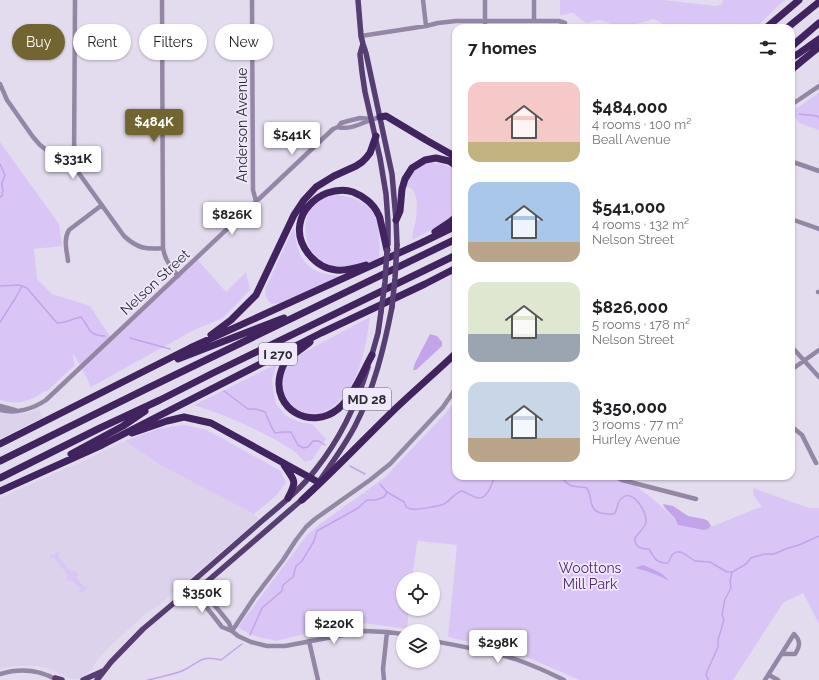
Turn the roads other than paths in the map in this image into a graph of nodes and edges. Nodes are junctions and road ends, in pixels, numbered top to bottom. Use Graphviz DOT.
graph roads {
  1 [pos="75,0"];
  2 [pos="162,0"];
  3 [pos="252,0"];
  4 [pos="358,0"];
  5 [pos="423,0"];
  6 [pos="485,0"];
  7 [pos="534,0"];
  8 [pos="799,0"];
  9 [pos="819,2"];
  10 [pos="534,21"];
  11 [pos="485,22"];
  12 [pos="565,23"];
  13 [pos="819,23"];
  14 [pos="771,24"];
  15 [pos="792,24"];
  16 [pos="426,26"];
  17 [pos="361,36"];
  18 [pos="819,40"];
  19 [pos="363,44"];
  20 [pos="795,44"];
  21 [pos="819,47"];
  22 [pos="795,56"];
  23 [pos="795,67"];
  24 [pos="0,84"];
  25 [pos="819,86"];
  26 [pos="795,102"];
  27 [pos="380,117"];
  28 [pos="371,119"];
  29 [pos="376,136"];
  30 [pos="452,155"];
  31 [pos="795,162"];
  32 [pos="452,163"];
  33 [pos="74,164"];
  34 [pos="819,171"];
  35 [pos="256,201"];
  36 [pos="102,205"];
  37 [pos="396,220"];
  38 [pos="452,220"];
  39 [pos="795,220"];
  40 [pos="452,228"];
  41 [pos="819,229"];
  42 [pos="452,241"];
  43 [pos="163,248"];
  44 [pos="411,248"];
  45 [pos="387,250"];
  46 [pos="452,257"];
  47 [pos="68,261"];
  48 [pos="381,262"];
  49 [pos="452,270"];
  50 [pos="178,276"];
  51 [pos="334,298"];
  52 [pos="320,333"];
  53 [pos="198,344"];
  54 [pos="795,350"];
  55 [pos="819,350"];
  56 [pos="372,355"];
  57 [pos="452,357"];
  58 [pos="804,360"];
  59 [pos="795,367"];
  60 [pos="819,377"];
  61 [pos="120,383"];
  62 [pos="452,394"];
  63 [pos="160,400"];
  64 [pos="0,406"];
  65 [pos="0,410"];
  66 [pos="16,411"];
  67 [pos="795,429"];
  68 [pos="0,444"];
  69 [pos="102,444"];
  70 [pos="0,462"];
  71 [pos="283,463"];
  72 [pos="816,463"];
  73 [pos="0,478"];
  74 [pos="309,478"];
  75 [pos="633,480"];
  76 [pos="318,482"];
  77 [pos="16,483"];
  78 [pos="0,491"];
  79 [pos="288,498"];
  80 [pos="696,499"];
  81 [pos="302,500"];
  82 [pos="192,582"];
  83 [pos="198,590"];
  84 [pos="187,592"];
  85 [pos="232,631"];
  86 [pos="387,632"];
  87 [pos="396,633"];
  88 [pos="309,641"];
  89 [pos="440,642"];
  90 [pos="782,654"];
  91 [pos="104,671"];
  92 [pos="0,674"];
  93 [pos="769,675"];
  94 [pos="56,679"];
  95 [pos="62,680"];
  96 [pos="83,680"];
  97 [pos="97,680"];
  98 [pos="318,680"];
  99 [pos="384,680"];
  100 [pos="564,680"];
  101 [pos="765,680"];
  102 [pos="778,680"];
  1 -- 33 [label="street"];
  2 -- 43 [label="street"];
  3 -- 35 [label="street, Anderson Avenue"];
  4 -- 17 [label="main road, MD 28"];
  5 -- 16 [label="street"];
  6 -- 11 [label="street"];
  7 -- 10 [label="street"];
  8 -- 14 [label="highway"];
  9 -- 15 [label="highway"];
  10 -- 11 [label="street"];
  10 -- 12 [label="street"];
  11 -- 16 [label="street"];
  13 -- 20 [label="highway"];
  16 -- 17 [label="street"];
  17 -- 19 [label="main road, MD 28"];
  18 -- 22 [label="highway"];
  19 -- 27 [label="main road, MD 28"];
  19 -- 28 [label="main road, MD 28"];
  21 -- 23 [label="highway"];
  24 -- 33 [label="street"];
  25 -- 26 [label="street"];
  27 -- 28 [label="street, Nelson Street"];
  27 -- 30 [label="highway"];
  27 -- 37 [label="main road, MD 28"];
  28 -- 29 [label="main road, MD 28"];
  28 -- 35 [label="street, Nelson Street"];
  29 -- 45 [label="main road, MD 28"];
  29 -- 53 [label="highway"];
  31 -- 34 [label="street"];
  32 -- 37 [label="highway"];
  33 -- 36 [label="street"];
  35 -- 50 [label="street, Nelson Street"];
  36 -- 43 [label="street"];
  36 -- 47 [label="street"];
  37 -- 76 [label="main road, MD 28, bridge"];
  38 -- 44 [label="highway"];
  39 -- 41 [label="street"];
  40 -- 44 [label="highway"];
  42 -- 51 [label="highway, I 270"];
  43 -- 50 [label="street"];
  44 -- 48 [label="highway"];
  45 -- 48 [label="highway"];
  45 -- 56 [label="main road, MD 28, bridge"];
  46 -- 63 [label="highway, I 270"];
  48 -- 53 [label="highway"];
  49 -- 52 [label="highway, I 270"];
  50 -- 66 [label="street, Nelson Street"];
  51 -- 61 [label="highway"];
  51 -- 70 [label="highway, I 270"];
  52 -- 56 [label="highway"];
  52 -- 69 [label="highway, I 270"];
  53 -- 61 [label="highway"];
  54 -- 58 [label="street"];
  55 -- 58 [label="street"];
  56 -- 74 [label="main road, MD 28"];
  57 -- 81 [label="highway"];
  58 -- 59 [label="street"];
  58 -- 60 [label="street"];
  61 -- 68 [label="highway"];
  62 -- 85 [label="street"];
  63 -- 73 [label="highway, I 270"];
  63 -- 77 [label="highway"];
  64 -- 66 [label="street"];
  65 -- 66 [label="street, Nelson Street"];
  67 -- 72 [label="street"];
  69 -- 71 [label="highway"];
  69 -- 77 [label="highway, I 270"];
  71 -- 74 [label="highway"];
  71 -- 79 [label="highway"];
  74 -- 76 [label="highway"];
  74 -- 79 [label="main road, MD 28"];
  75 -- 80 [label="street"];
  76 -- 81 [label="main road, MD 28"];
  77 -- 78 [label="highway, I 270"];
  79 -- 82 [label="main road, MD 28"];
  81 -- 83 [label="main road, MD 28"];
  82 -- 83 [label="street"];
  82 -- 84 [label="main road, MD 28"];
  83 -- 84 [label="main road"];
  83 -- 85 [label="street"];
  83 -- 85 [label="street"];
  84 -- 91 [label="main road, MD 28"];
  85 -- 88 [label="street"];
  86 -- 87 [label="street"];
  86 -- 88 [label="street"];
  86 -- 99 [label="street"];
  88 -- 98 [label="street"];
  89 -- 100 [label="street"];
  90 -- 90 [label="street"];
  90 -- 93 [label="street"];
  91 -- 96 [label="main road"];
  91 -- 97 [label="main road, MD 28"];
  92 -- 94 [label="street"];
  93 -- 101 [label="street"];
  93 -- 102 [label="street"];
  94 -- 95 [label="main road"];
}
